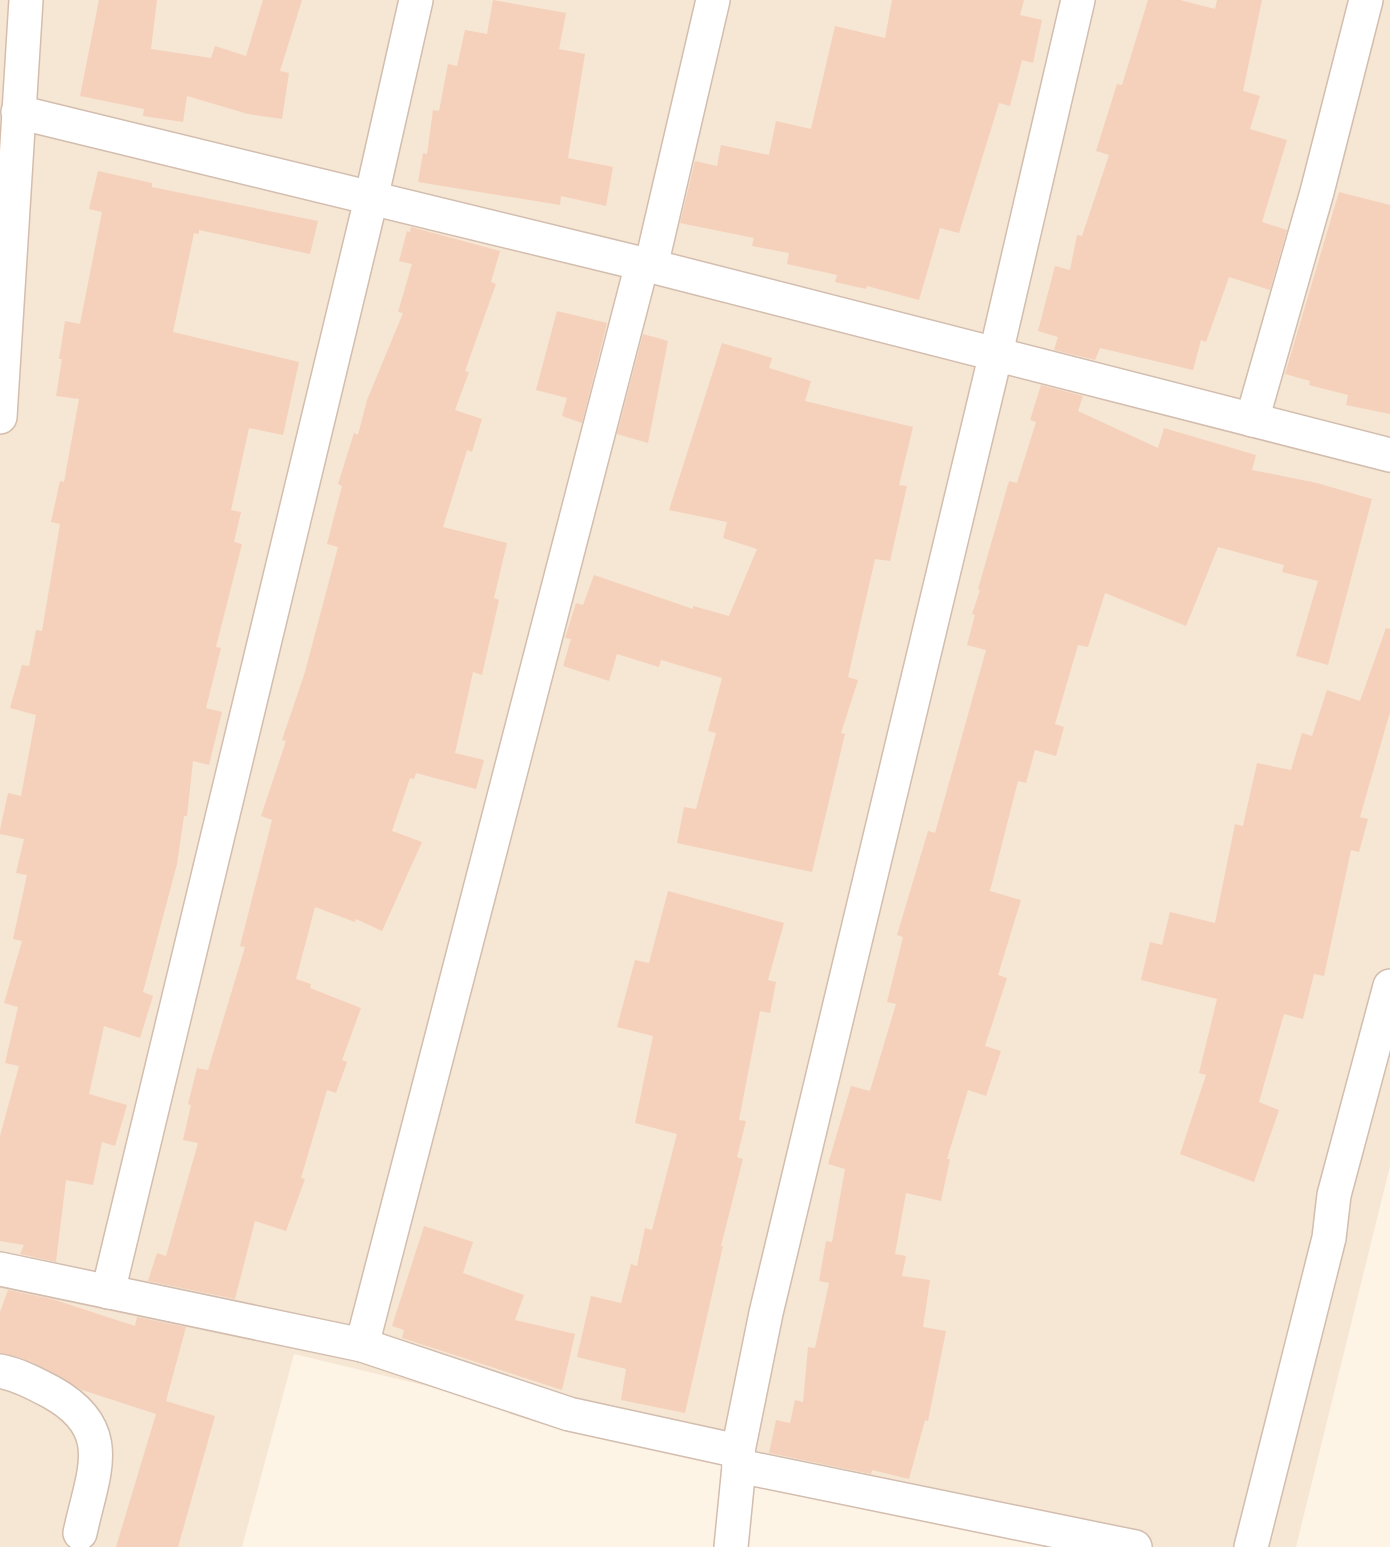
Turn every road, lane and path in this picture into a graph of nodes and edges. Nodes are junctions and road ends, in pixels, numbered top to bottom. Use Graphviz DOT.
graph roads {
  1 [pos="26,0"];
  2 [pos="416,0"];
  3 [pos="713,0"];
  4 [pos="1078,0"];
  5 [pos="1366,0"];
  6 [pos="18,112"];
  7 [pos="371,199"];
  8 [pos="647,265"];
  9 [pos="996,353"];
  10 [pos="0,417"];
  11 [pos="1252,420"];
  12 [pos="1390,455"];
  13 [pos="1390,986"];
  14 [pos="0,1269"];
  15 [pos="108,1292"];
  16 [pos="363,1345"];
  17 [pos="0,1371"];
  18 [pos="739,1458"];
  19 [pos="80,1533"];
  20 [pos="731,1547"];
  21 [pos="1135,1547"];
  22 [pos="1251,1547"];
  1 -- 6 [label="street"];
  2 -- 7 [label="street"];
  3 -- 8 [label="street"];
  4 -- 9 [label="street"];
  5 -- 11 [label="street"];
  6 -- 7 [label="street"];
  6 -- 10 [label="street"];
  7 -- 8 [label="street"];
  7 -- 15 [label="street"];
  8 -- 9 [label="street"];
  8 -- 16 [label="street"];
  9 -- 11 [label="street"];
  9 -- 18 [label="street"];
  11 -- 12 [label="street"];
  13 -- 22 [label="street"];
  14 -- 15 [label="street"];
  15 -- 16 [label="street"];
  16 -- 18 [label="street"];
  17 -- 19 [label="street"];
  18 -- 20 [label="street"];
  18 -- 21 [label="street"];
}
